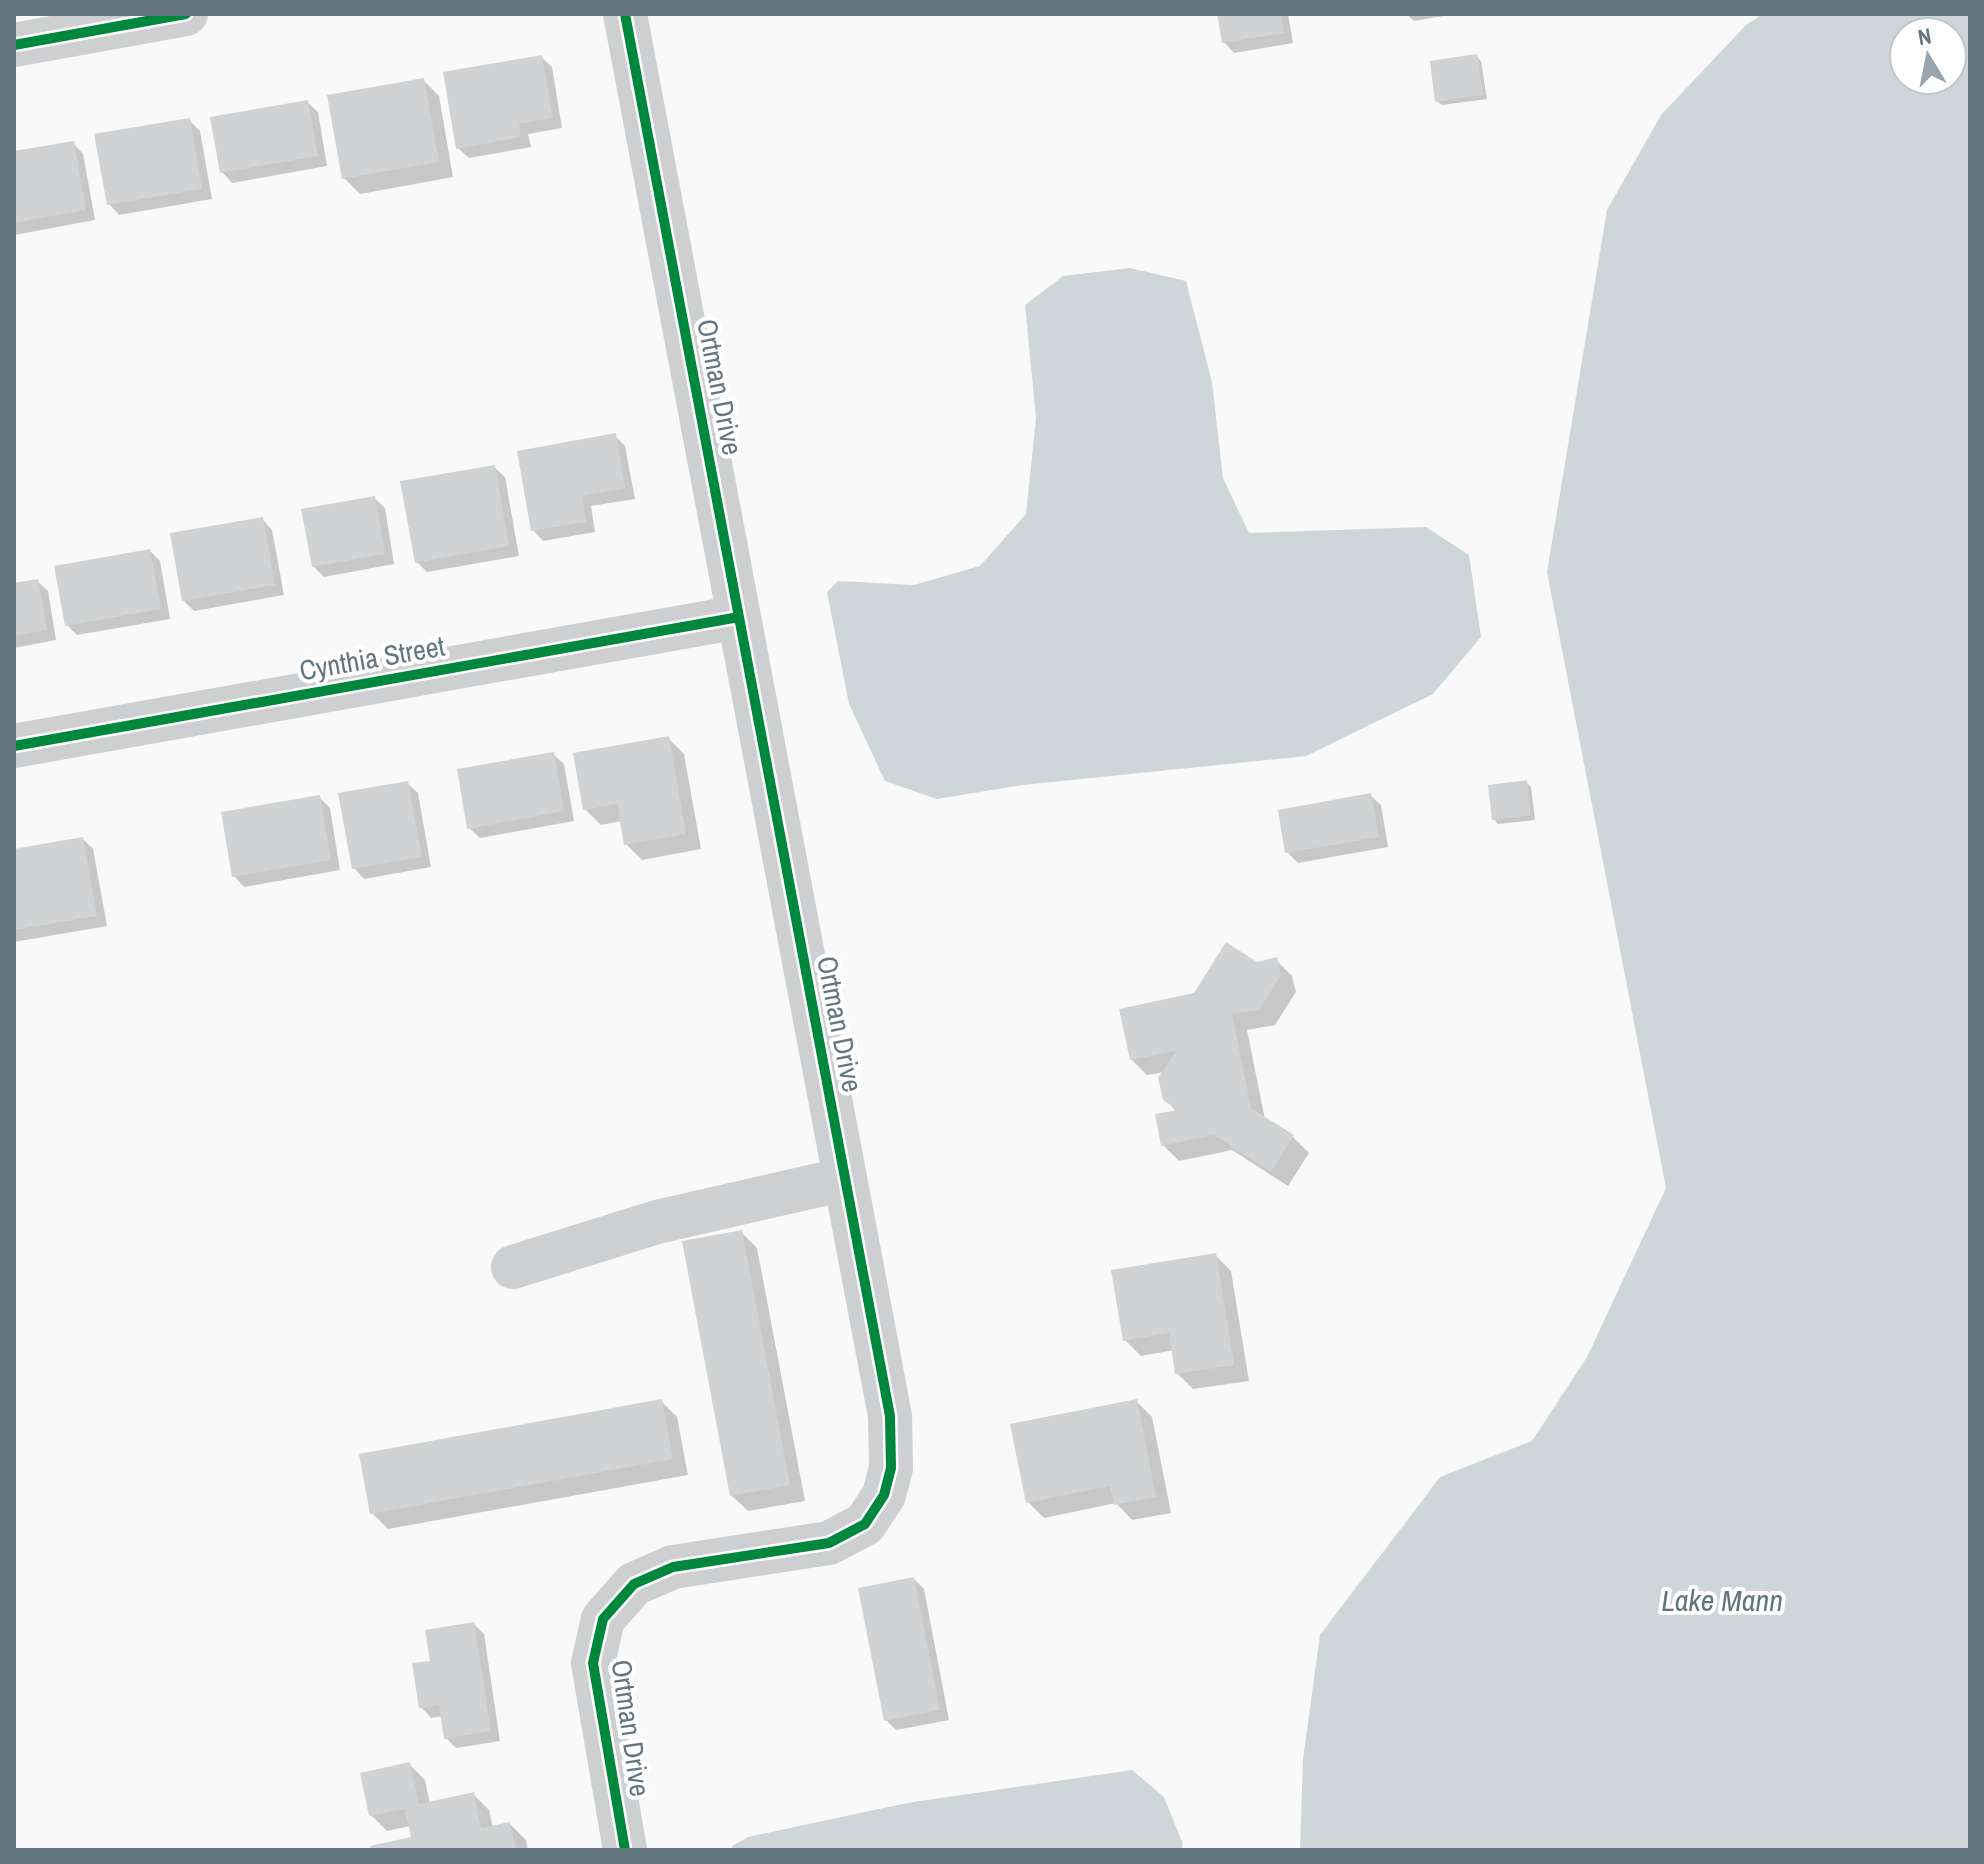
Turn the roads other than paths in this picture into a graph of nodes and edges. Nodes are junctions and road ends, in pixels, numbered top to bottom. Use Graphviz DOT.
graph roads {
  1 [pos="186,14"];
  2 [pos="625,14"];
  3 [pos="14,45"];
  4 [pos="739,617"];
  5 [pos="14,746"];
  6 [pos="845,1179"];
  7 [pos="513,1267"];
  8 [pos="625,1850"];
  1 -- 3 [label="street"];
  2 -- 4 [label="street, Ortman Drive"];
  4 -- 5 [label="street, Cynthia Street"];
  4 -- 6 [label="street, Ortman Drive"];
  6 -- 7 [label="street"];
  6 -- 8 [label="street, Ortman Drive"];
}
